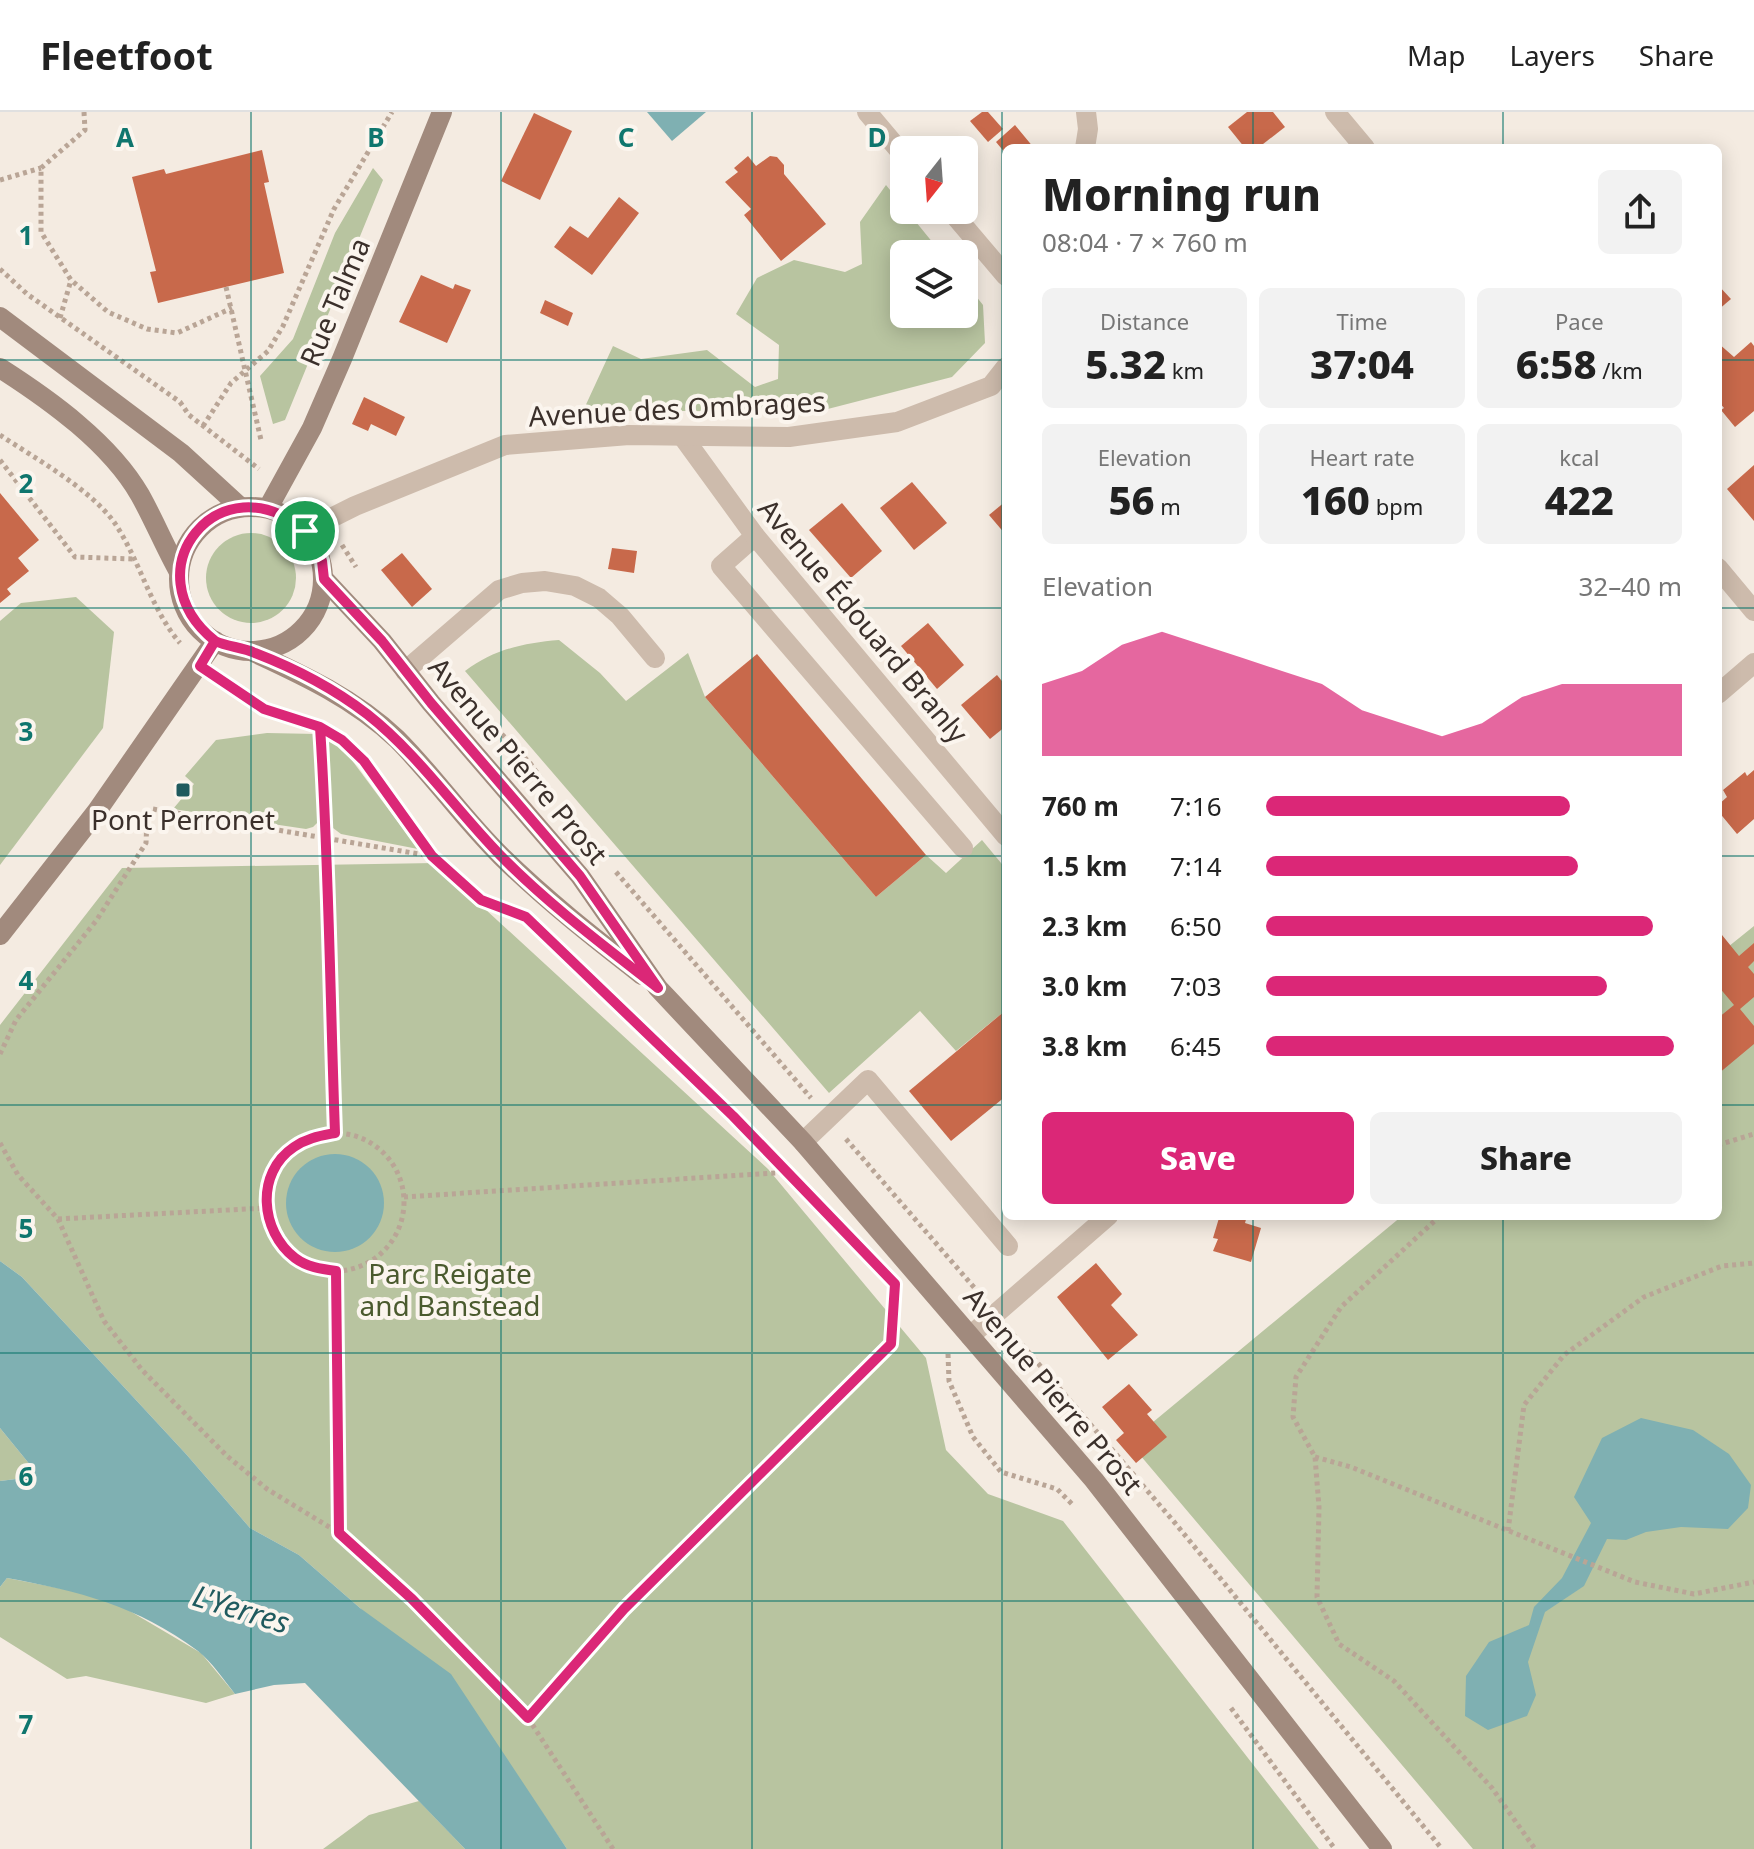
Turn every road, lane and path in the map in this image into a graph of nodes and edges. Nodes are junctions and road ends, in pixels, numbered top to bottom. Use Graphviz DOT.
graph roads {
  1 [pos="84,112"];
  2 [pos="392,112"];
  3 [pos="442,112"];
  4 [pos="867,112"];
  5 [pos="1086,112"];
  6 [pos="1335,112"];
  7 [pos="890,139"];
  8 [pos="1086,144"];
  9 [pos="1362,144"];
  10 [pos="41,168"];
  11 [pos="0,180"];
  12 [pos="962,224"];
  13 [pos="0,269"];
  14 [pos="1002,271"];
  15 [pos="71,280"];
  16 [pos="226,287"];
  17 [pos="232,308"];
  18 [pos="0,317"];
  19 [pos="60,317"];
  20 [pos="57,329"];
  21 [pos="0,368"];
  22 [pos="247,368"];
  23 [pos="1002,372"];
  24 [pos="203,426"];
  25 [pos="0,435"];
  26 [pos="683,437"];
  27 [pos="261,440"];
  28 [pos="234,450"];
  29 [pos="0,460"];
  30 [pos="240,507"];
  31 [pos="268,508"];
  32 [pos="305,531"];
  33 [pos="755,536"];
  34 [pos="134,559"];
  35 [pos="179,572"];
  36 [pos="1722,573"];
  37 [pos="324,579"];
  38 [pos="1754,611"];
  39 [pos="215,641"];
  40 [pos="251,651"];
  41 [pos="655,658"];
  42 [pos="1754,663"];
  43 [pos="200,666"];
  44 [pos="405,671"];
  45 [pos="1722,691"];
  46 [pos="483,714"];
  47 [pos="321,719"];
  48 [pos="320,727"];
  49 [pos="560,806"];
  50 [pos="153,809"];
  51 [pos="147,819"];
  52 [pos="1002,831"];
  53 [pos="328,840"];
  54 [pos="963,848"];
  55 [pos="432,856"];
  56 [pos="615,871"];
  57 [pos="526,917"];
  58 [pos="0,935"];
  59 [pos="560,950"];
  60 [pos="658,988"];
  61 [pos="0,1054"];
  62 [pos="827,1117"];
  63 [pos="335,1133"];
  64 [pos="1754,1134"];
  65 [pos="803,1142"];
  66 [pos="0,1143"];
  67 [pos="1722,1144"];
  68 [pos="766,1150"];
  69 [pos="778,1161"];
  70 [pos="789,1172"];
  71 [pos="799,1183"];
  72 [pos="404,1197"];
  73 [pos="266,1208"];
  74 [pos="58,1219"];
  75 [pos="1103,1220"];
  76 [pos="1436,1220"];
  77 [pos="1008,1246"];
  78 [pos="1754,1263"];
  79 [pos="336,1271"];
  80 [pos="904,1295"];
  81 [pos="996,1314"];
  82 [pos="970,1336"];
  83 [pos="947,1351"];
  84 [pos="1315,1457"];
  85 [pos="1076,1508"];
  86 [pos="1508,1531"];
  87 [pos="339,1533"];
  88 [pos="1754,1582"];
  89 [pos="1224,1699"];
  90 [pos="528,1718"];
  91 [pos="613,1849"];
  92 [pos="1335,1849"];
  93 [pos="1382,1849"];
  94 [pos="1442,1849"];
  95 [pos="1535,1849"];
  1 -- 10 [label="path"];
  2 -- 22 [label="path"];
  3 -- 31 [label="main road, Rue Talma"];
  4 -- 7 [label="street"];
  5 -- 8 [label="street"];
  6 -- 9 [label="street"];
  10 -- 11 [label="path"];
  10 -- 15 [label="path"];
  12 -- 14 [label="street"];
  13 -- 19 [label="path"];
  15 -- 17 [label="path"];
  15 -- 19 [label="path"];
  16 -- 17 [label="path"];
  17 -- 22 [label="path"];
  18 -- 30 [label="main road"];
  19 -- 20 [label="path"];
  19 -- 24 [label="path"];
  21 -- 35 [label="main road"];
  22 -- 24 [label="path"];
  22 -- 27 [label="path"];
  23 -- 26 [label="street, Avenue des Ombrages"];
  24 -- 28 [label="path"];
  25 -- 34 [label="path"];
  26 -- 32 [label="street, Avenue des Ombrages"];
  26 -- 33 [label="street, Avenue Édouard Branly"];
  29 -- 34 [label="path"];
  30 -- 31 [label="main road"];
  30 -- 35 [label="main road"];
  31 -- 32 [label="main road"];
  32 -- 37 [label="main road"];
  33 -- 52 [label="street, Avenue Édouard Branly"];
  33 -- 54 [label="street"];
  34 -- 43 [label="path"];
  35 -- 39 [label="main road"];
  36 -- 38 [label="street"];
  37 -- 40 [label="main road"];
  37 -- 44 [label="main road, Avenue Pierre Prost"];
  39 -- 40 [label="main road"];
  39 -- 43 [label="main road"];
  40 -- 60 [label="main road, Avenue Pierre Prost"];
  41 -- 44 [label="street"];
  42 -- 45 [label="street"];
  43 -- 48 [label="path"];
  43 -- 58 [label="main road"];
  44 -- 60 [label="main road, Avenue Pierre Prost"];
  46 -- 49 [label="path"];
  47 -- 48 [label="path"];
  48 -- 53 [label="path"];
  48 -- 55 [label="path"];
  50 -- 53 [label="path"];
  51 -- 61 [label="path"];
  53 -- 55 [label="path"];
  53 -- 63 [label="path"];
  55 -- 57 [label="path"];
  56 -- 62 [label="path"];
  59 -- 68 [label="path"];
  60 -- 65 [label="main road, Avenue Pierre Prost"];
  62 -- 65 [label="street"];
  62 -- 77 [label="street"];
  62 -- 81 [label="path"];
  63 -- 72 [label="path"];
  63 -- 73 [label="path"];
  64 -- 67 [label="path"];
  65 -- 82 [label="main road, Avenue Pierre Prost"];
  66 -- 74 [label="path"];
  69 -- 70 [label="path"];
  70 -- 71 [label="path"];
  70 -- 72 [label="path"];
  72 -- 79 [label="path"];
  73 -- 74 [label="path"];
  73 -- 79 [label="path"];
  74 -- 87 [label="path"];
  75 -- 81 [label="street"];
  76 -- 84 [label="path"];
  78 -- 86 [label="path"];
  79 -- 87 [label="path"];
  80 -- 90 [label="path"];
  81 -- 82 [label="street"];
  81 -- 94 [label="path"];
  82 -- 93 [label="main road, Avenue Pierre Prost"];
  83 -- 85 [label="path"];
  84 -- 86 [label="path"];
  84 -- 95 [label="path"];
  86 -- 88 [label="path"];
  87 -- 90 [label="path"];
  89 -- 92 [label="path"];
  90 -- 91 [label="path"];
}
